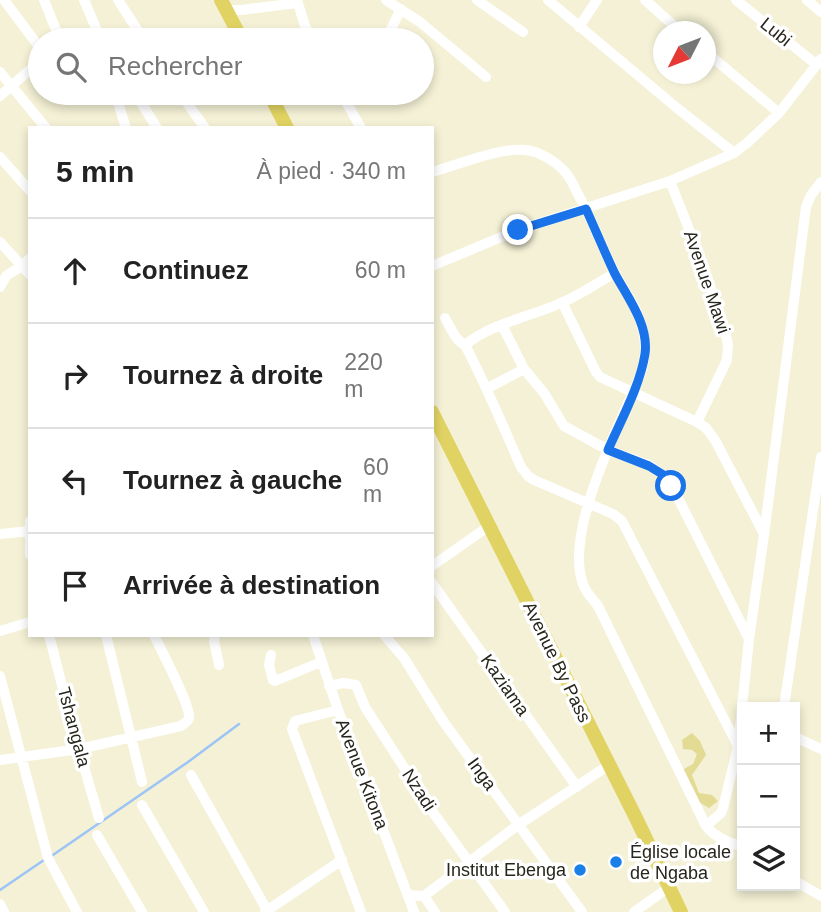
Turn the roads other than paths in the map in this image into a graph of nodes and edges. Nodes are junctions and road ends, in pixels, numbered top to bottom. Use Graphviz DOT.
graph roads {
  1 [pos="4,0"];
  2 [pos="44,0"];
  3 [pos="84,0"];
  4 [pos="118,0"];
  5 [pos="386,0"];
  6 [pos="477,0"];
  7 [pos="548,0"];
  8 [pos="597,0"];
  9 [pos="645,0"];
  10 [pos="736,0"];
  11 [pos="807,0"];
  12 [pos="297,1"];
  13 [pos="224,5"];
  14 [pos="401,9"];
  15 [pos="821,12"];
  16 [pos="669,21"];
  17 [pos="579,27"];
  18 [pos="56,28"];
  19 [pos="94,28"];
  20 [pos="136,28"];
  21 [pos="236,28"];
  22 [pos="306,28"];
  23 [pos="392,28"];
  24 [pos="427,28"];
  25 [pos="28,32"];
  26 [pos="523,32"];
  27 [pos="434,34"];
  28 [pos="716,61"];
  29 [pos="819,62"];
  30 [pos="28,71"];
  31 [pos="0,72"];
  32 [pos="486,77"];
  33 [pos="11,85"];
  34 [pos="0,96"];
  35 [pos="118,105"];
  36 [pos="143,105"];
  37 [pos="189,105"];
  38 [pos="274,105"];
  39 [pos="348,105"];
  40 [pos="779,113"];
  41 [pos="44,126"];
  42 [pos="125,126"];
  43 [pos="156,126"];
  44 [pos="204,126"];
  45 [pos="284,126"];
  46 [pos="360,126"];
  47 [pos="734,153"];
  48 [pos="0,157"];
  49 [pos="434,171"];
  50 [pos="670,181"];
  51 [pos="821,182"];
  52 [pos="28,189"];
  53 [pos="586,209"];
  54 [pos="0,242"];
  55 [pos="26,262"];
  56 [pos="434,265"];
  57 [pos="615,273"];
  58 [pos="1,285"];
  59 [pos="562,302"];
  60 [pos="445,318"];
  61 [pos="502,325"];
  62 [pos="465,345"];
  63 [pos="524,369"];
  64 [pos="488,388"];
  65 [pos="633,393"];
  66 [pos="434,416"];
  67 [pos="697,422"];
  68 [pos="608,450"];
  69 [pos="821,457"];
  70 [pos="820,475"];
  71 [pos="588,503"];
  72 [pos="489,526"];
  73 [pos="28,531"];
  74 [pos="0,534"];
  75 [pos="764,535"];
  76 [pos="434,565"];
  77 [pos="434,586"];
  78 [pos="28,623"];
  79 [pos="0,631"];
  80 [pos="51,637"];
  81 [pos="106,637"];
  82 [pos="155,637"];
  83 [pos="215,637"];
  84 [pos="314,637"];
  85 [pos="386,637"];
  86 [pos="749,639"];
  87 [pos="271,655"];
  88 [pos="321,662"];
  89 [pos="219,665"];
  90 [pos="0,676"];
  91 [pos="329,685"];
  92 [pos="743,702"];
  93 [pos="785,702"];
  94 [pos="338,710"];
  95 [pos="131,737"];
  96 [pos="800,739"];
  97 [pos="737,744"];
  98 [pos="79,749"];
  99 [pos="821,749"];
  100 [pos="737,750"];
  101 [pos="22,757"];
  102 [pos="0,760"];
  103 [pos="609,765"];
  104 [pos="191,775"];
  105 [pos="142,782"];
  106 [pos="577,787"];
  107 [pos="142,805"];
  108 [pos="99,818"];
  109 [pos="518,825"];
  110 [pos="706,827"];
  111 [pos="97,835"];
  112 [pos="737,844"];
  113 [pos="342,860"];
  114 [pos="469,861"];
  115 [pos="800,884"];
  116 [pos="668,888"];
  117 [pos="408,895"];
  118 [pos="424,896"];
  119 [pos="821,896"];
  120 [pos="0,904"];
  121 [pos="4,912"];
  122 [pos="77,912"];
  123 [pos="142,912"];
  124 [pos="204,912"];
  125 [pos="267,912"];
  126 [pos="361,912"];
  127 [pos="414,912"];
  128 [pos="435,912"];
  129 [pos="505,912"];
  130 [pos="582,912"];
  131 [pos="634,912"];
  132 [pos="681,912"];
  1 -- 25 [label="street"];
  2 -- 18 [label="street"];
  3 -- 19 [label="street"];
  4 -- 20 [label="street"];
  5 -- 14 [label="street"];
  6 -- 26 [label="street"];
  7 -- 17 [label="street"];
  8 -- 17 [label="street"];
  9 -- 16 [label="street"];
  10 -- 29 [label="street, Lubi"];
  11 -- 15 [label="street"];
  12 -- 13 [label="street"];
  12 -- 22 [label="street"];
  13 -- 21 [label="highway"];
  14 -- 23 [label="street"];
  14 -- 24 [label="street"];
  17 -- 47 [label="street"];
  27 -- 32 [label="street"];
  28 -- 40 [label="street"];
  29 -- 40 [label="street"];
  30 -- 33 [label="street"];
  31 -- 33 [label="street"];
  33 -- 34 [label="street"];
  33 -- 41 [label="street"];
  35 -- 42 [label="street"];
  36 -- 43 [label="street"];
  37 -- 44 [label="street"];
  38 -- 45 [label="highway"];
  39 -- 46 [label="street"];
  40 -- 47 [label="street"];
  47 -- 50 [label="street"];
  48 -- 52 [label="street"];
  49 -- 53 [label="street"];
  50 -- 53 [label="street"];
  50 -- 67 [label="street, Avenue Mawi"];
  51 -- 75 [label="street"];
  53 -- 56 [label="street"];
  53 -- 57 [label="street"];
  54 -- 55 [label="street"];
  55 -- 58 [label="street"];
  57 -- 59 [label="street"];
  57 -- 65 [label="street"];
  59 -- 61 [label="street"];
  59 -- 65 [label="street"];
  60 -- 62 [label="street"];
  61 -- 62 [label="street"];
  61 -- 63 [label="street"];
  62 -- 64 [label="street"];
  63 -- 64 [label="street"];
  63 -- 68 [label="street"];
  64 -- 71 [label="street"];
  65 -- 67 [label="street"];
  65 -- 68 [label="street"];
  66 -- 72 [label="highway, Avenue By Pass"];
  67 -- 75 [label="street"];
  68 -- 71 [label="street"];
  68 -- 86 [label="street"];
  69 -- 70 [label="street"];
  70 -- 93 [label="street"];
  71 -- 97 [label="street"];
  71 -- 110 [label="street"];
  72 -- 76 [label="street"];
  72 -- 103 [label="highway, Avenue By Pass"];
  73 -- 74 [label="street"];
  75 -- 86 [label="street"];
  77 -- 106 [label="street, Kaziama"];
  78 -- 79 [label="street"];
  80 -- 98 [label="street, Tshangala"];
  81 -- 95 [label="street"];
  82 -- 95 [label="street"];
  83 -- 89 [label="street"];
  84 -- 88 [label="street, Avenue Kitona"];
  85 -- 109 [label="street, Inga"];
  86 -- 92 [label="street"];
  87 -- 88 [label="street"];
  88 -- 91 [label="street, Avenue Kitona"];
  90 -- 101 [label="street"];
  91 -- 94 [label="street, Avenue Kitona"];
  91 -- 114 [label="street, Nzadi"];
  94 -- 113 [label="street"];
  94 -- 117 [label="street, Avenue Kitona"];
  95 -- 98 [label="street"];
  95 -- 105 [label="street"];
  96 -- 99 [label="street"];
  98 -- 101 [label="street"];
  98 -- 108 [label="street, Tshangala"];
  100 -- 110 [label="street"];
  101 -- 102 [label="street"];
  101 -- 122 [label="street"];
  103 -- 106 [label="street"];
  103 -- 116 [label="highway, Avenue By Pass"];
  104 -- 125 [label="street"];
  106 -- 109 [label="street"];
  107 -- 124 [label="street"];
  109 -- 114 [label="street"];
  109 -- 130 [label="street, Inga"];
  110 -- 112 [label="street"];
  111 -- 123 [label="street"];
  113 -- 125 [label="street"];
  113 -- 126 [label="street"];
  114 -- 118 [label="street"];
  114 -- 129 [label="street, Nzadi"];
  115 -- 119 [label="street"];
  116 -- 131 [label="street"];
  116 -- 132 [label="highway, Avenue By Pass"];
  117 -- 118 [label="street"];
  117 -- 127 [label="street, Avenue Kitona"];
  118 -- 128 [label="street"];
  120 -- 121 [label="street"];
}
